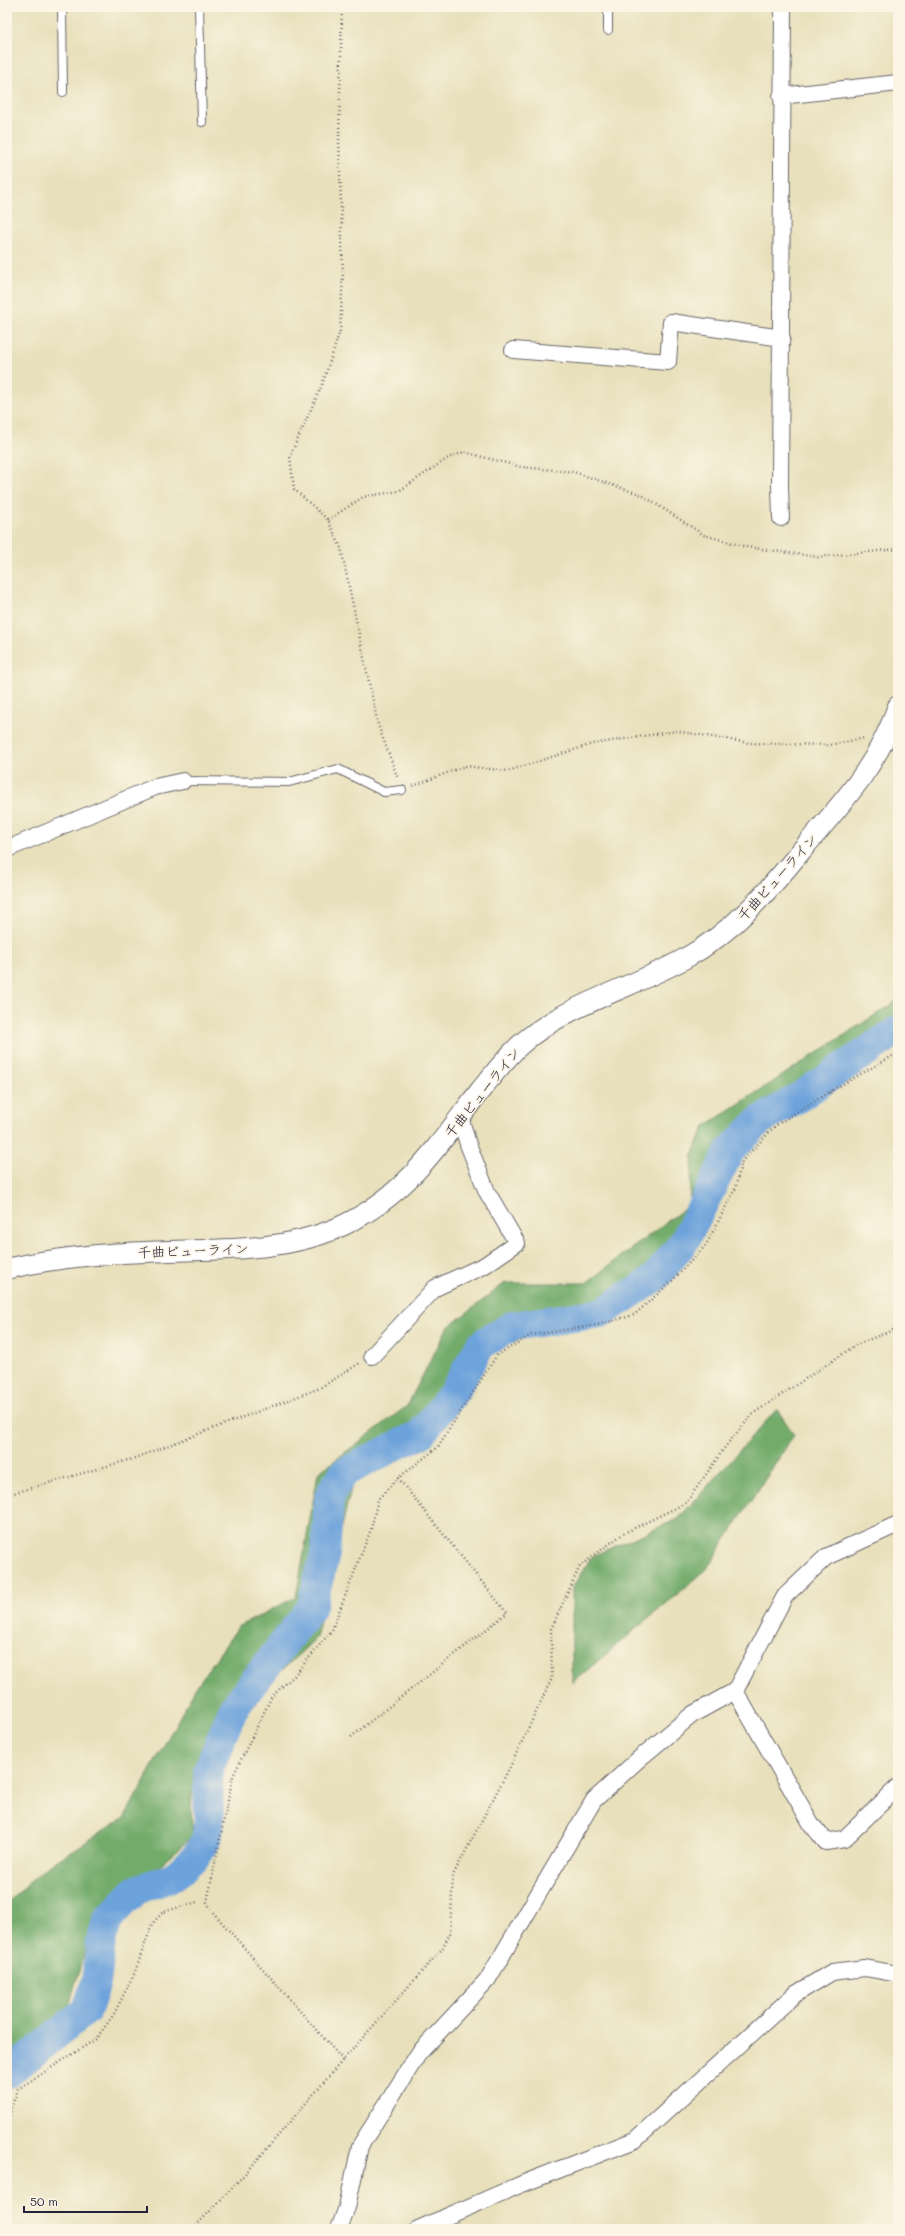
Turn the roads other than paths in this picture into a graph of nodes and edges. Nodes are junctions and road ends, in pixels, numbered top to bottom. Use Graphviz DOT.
graph roads {
  1 [pos="62,7"];
  2 [pos="199,7"];
  3 [pos="608,7"];
  4 [pos="783,7"];
  5 [pos="608,30"];
  6 [pos="898,83"];
  7 [pos="63,92"];
  8 [pos="781,96"];
  9 [pos="202,122"];
  10 [pos="782,338"];
  11 [pos="513,350"];
  12 [pos="781,518"];
  13 [pos="898,706"];
  14 [pos="183,781"];
  15 [pos="402,790"];
  16 [pos="7,849"];
  17 [pos="460,1117"];
  18 [pos="7,1268"];
  19 [pos="372,1356"];
  20 [pos="898,1524"];
  21 [pos="735,1691"];
  22 [pos="898,1787"];
  23 [pos="898,1974"];
  24 [pos="339,2229"];
  25 [pos="418,2229"];
  1 -- 7 [label="lane"];
  2 -- 9 [label="lane"];
  3 -- 5 [label="lane"];
  4 -- 8 [label="street"];
  6 -- 8 [label="street"];
  8 -- 10 [label="street"];
  10 -- 11 [label="street"];
  10 -- 12 [label="street"];
  13 -- 17 [label="street, 千曲ビューライン"];
  14 -- 15 [label="lane"];
  14 -- 16 [label="street"];
  17 -- 18 [label="street, 千曲ビューライン"];
  17 -- 19 [label="street"];
  20 -- 21 [label="street"];
  21 -- 22 [label="street"];
  21 -- 24 [label="street"];
  23 -- 25 [label="street"];
}
